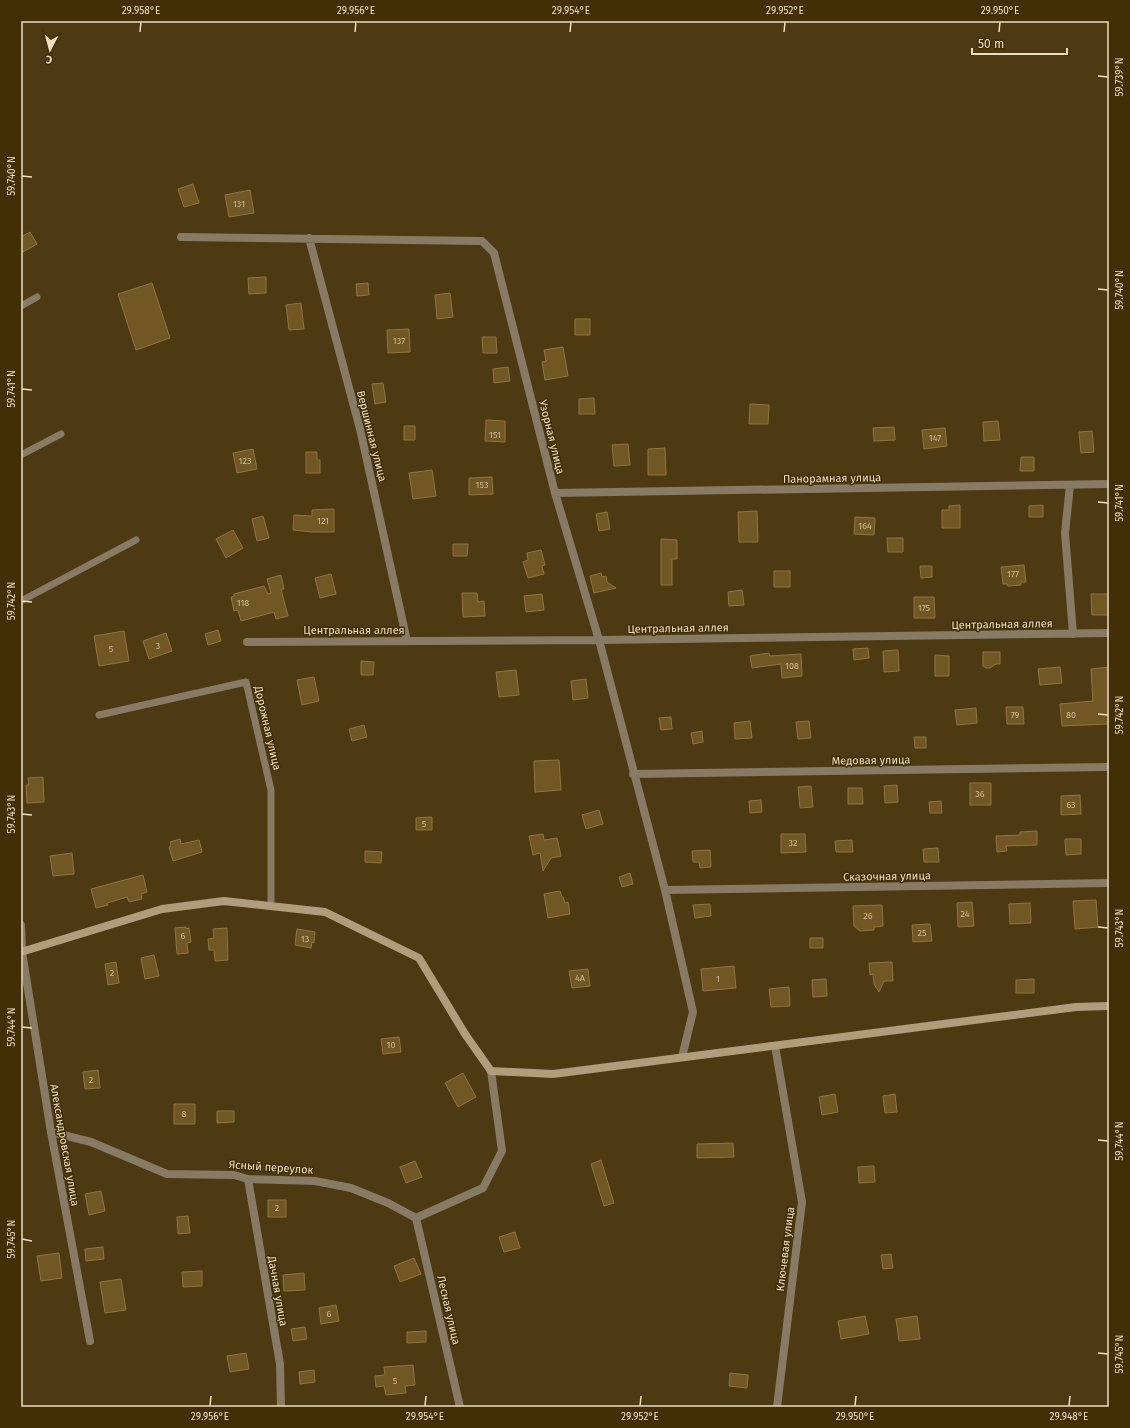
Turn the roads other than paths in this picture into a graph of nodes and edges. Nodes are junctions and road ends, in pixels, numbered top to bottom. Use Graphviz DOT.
graph roads {
  1 [pos="181,237"];
  2 [pos="309,238"];
  3 [pos="37,297"];
  4 [pos="21,306"];
  5 [pos="60,434"];
  6 [pos="21,455"];
  7 [pos="1109,484"];
  8 [pos="1070,485"];
  9 [pos="555,493"];
  10 [pos="136,540"];
  11 [pos="21,601"];
  12 [pos="1109,633"];
  13 [pos="1073,634"];
  14 [pos="598,640"];
  15 [pos="407,641"];
  16 [pos="247,642"];
  17 [pos="99,715"];
  18 [pos="1109,767"];
  19 [pos="634,774"];
  20 [pos="1109,883"];
  21 [pos="665,890"];
  22 [pos="271,906"];
  23 [pos="21,925"];
  24 [pos="21,952"];
  25 [pos="1109,1006"];
  26 [pos="775,1046"];
  27 [pos="682,1057"];
  28 [pos="491,1071"];
  29 [pos="51,1132"];
  30 [pos="248,1178"];
  31 [pos="416,1218"];
  32 [pos="90,1341"];
  33 [pos="281,1407"];
  34 [pos="460,1407"];
  35 [pos="777,1407"];
  1 -- 2 [label="street"];
  2 -- 9 [label="street, Узорная улица"];
  2 -- 15 [label="street, Вершинная улица"];
  3 -- 4 [label="lane"];
  5 -- 6 [label="lane"];
  7 -- 8 [label="street, Панорамная улица"];
  8 -- 9 [label="street, Панорамная улица"];
  8 -- 13 [label="street"];
  9 -- 14 [label="street, Узорная улица"];
  10 -- 11 [label="lane"];
  12 -- 13 [label="street, Центральная аллея"];
  13 -- 14 [label="street, Центральная аллея"];
  14 -- 15 [label="street, Центральная аллея"];
  14 -- 19 [label="street, Узорная улица"];
  15 -- 16 [label="street, Центральная аллея"];
  17 -- 22 [label="lane, Дорожная улица"];
  18 -- 19 [label="street, Медовая улица"];
  19 -- 21 [label="street, Узорная улица"];
  20 -- 21 [label="street, Сказочная улица"];
  21 -- 27 [label="street, Узорная улица"];
  22 -- 24 [label="street"];
  22 -- 28 [label="street"];
  23 -- 24 [label="street, Александровская улица"];
  24 -- 29 [label="street, Александровская улица"];
  25 -- 26 [label="street"];
  26 -- 27 [label="street"];
  26 -- 35 [label="street, Ключевая улица"];
  27 -- 28 [label="street"];
  28 -- 31 [label="street"];
  29 -- 30 [label="street, Ясный переулок"];
  29 -- 32 [label="street, Александровская улица"];
  30 -- 31 [label="street, Ясный переулок"];
  30 -- 33 [label="street, Дачная улица"];
  31 -- 34 [label="street, Лесная улица"];
}
